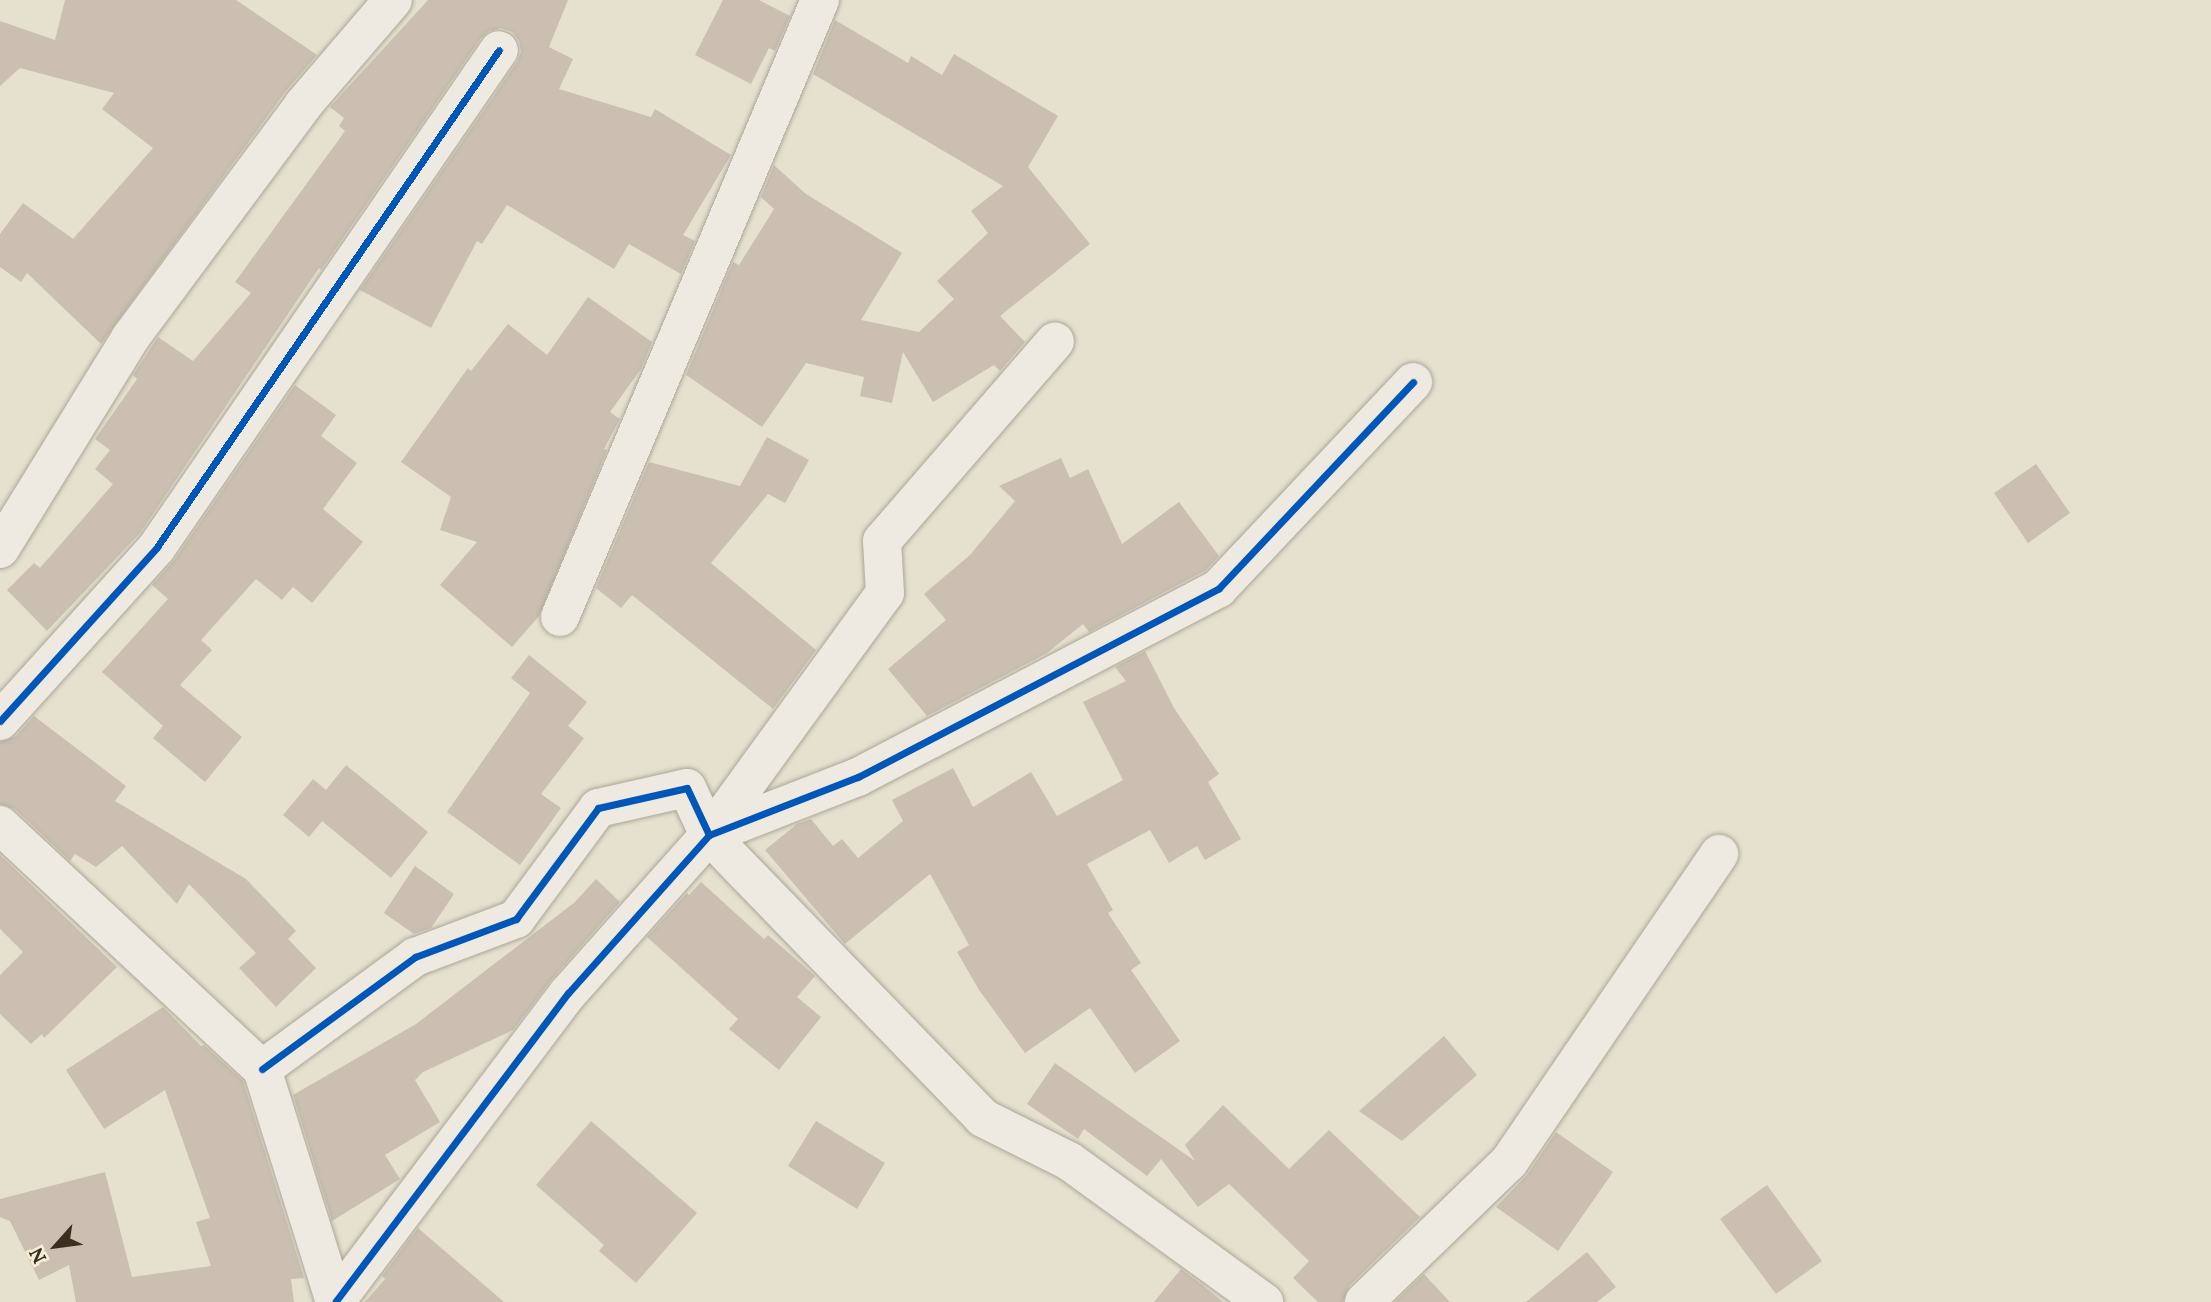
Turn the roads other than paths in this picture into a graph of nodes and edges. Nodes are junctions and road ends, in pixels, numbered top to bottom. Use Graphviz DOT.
graph roads {
  1 [pos="393,0"];
  2 [pos="820,0"];
  3 [pos="499,50"];
  4 [pos="1055,341"];
  5 [pos="1413,382"];
  6 [pos="0,549"];
  7 [pos="560,617"];
  8 [pos="0,721"];
  9 [pos="0,825"];
  10 [pos="709,835"];
  11 [pos="1719,854"];
  12 [pos="262,1069"];
  13 [pos="336,1301"];
  14 [pos="1264,1302"];
  15 [pos="1364,1302"];
  1 -- 6 [label="street"];
  2 -- 7 [label="street"];
  3 -- 8 [label="street"];
  4 -- 10 [label="street"];
  5 -- 10 [label="street"];
  9 -- 12 [label="street"];
  10 -- 12 [label="street"];
  10 -- 13 [label="street"];
  10 -- 14 [label="street"];
  11 -- 15 [label="street"];
  12 -- 13 [label="street"];
}
